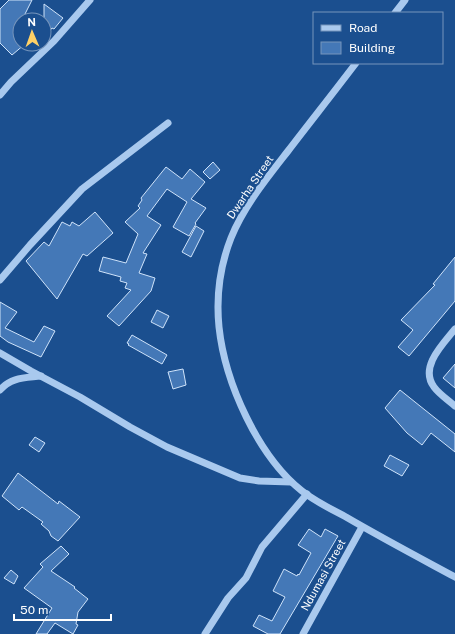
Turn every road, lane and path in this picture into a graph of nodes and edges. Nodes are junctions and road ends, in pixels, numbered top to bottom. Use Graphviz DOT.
graph roads {
  1 [pos="90,0"];
  2 [pos="405,0"];
  3 [pos="396,12"];
  4 [pos="355,64"];
  5 [pos="0,95"];
  6 [pos="168,123"];
  7 [pos="0,280"];
  8 [pos="455,329"];
  9 [pos="0,353"];
  10 [pos="41,376"];
  11 [pos="0,390"];
  12 [pos="455,406"];
  13 [pos="291,482"];
  14 [pos="307,494"];
  15 [pos="362,527"];
  16 [pos="455,577"];
  17 [pos="205,634"];
  18 [pos="303,634"];
  1 -- 5 [label="street"];
  2 -- 3 [label="street"];
  4 -- 13 [label="street, Dwarha Street"];
  6 -- 7 [label="street"];
  8 -- 12 [label="street"];
  9 -- 10 [label="street"];
  10 -- 11 [label="street"];
  10 -- 13 [label="street"];
  13 -- 14 [label="street, Dwarha Street"];
  14 -- 15 [label="street, Dwarha Street"];
  14 -- 17 [label="street"];
  15 -- 16 [label="street, Dwarha Street"];
  15 -- 18 [label="street, Ndumasi Street"];
}
